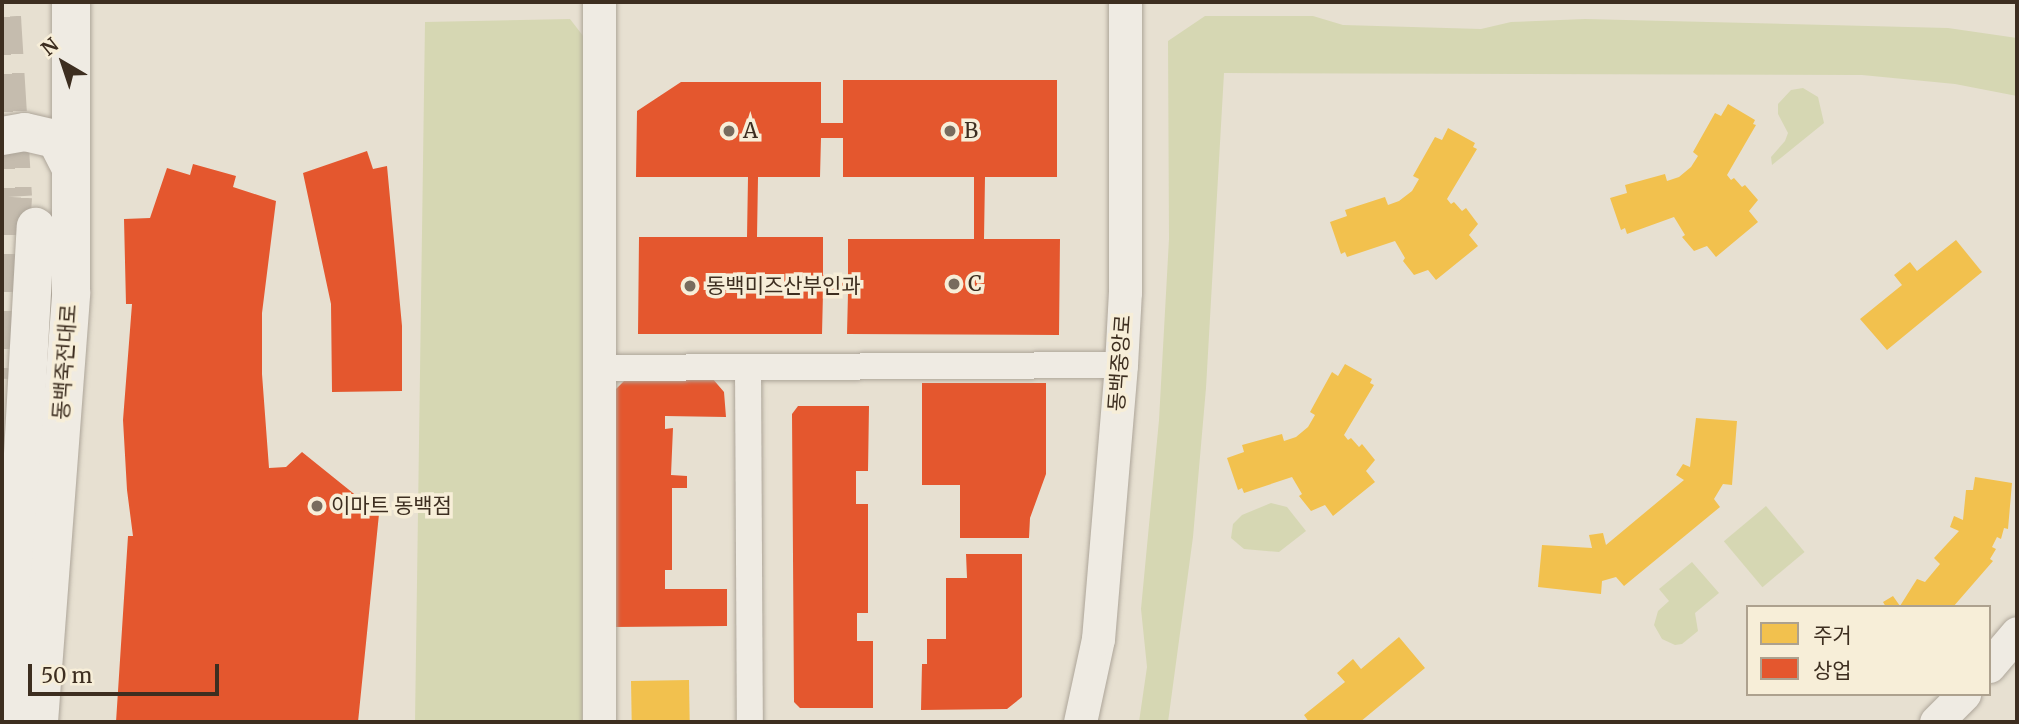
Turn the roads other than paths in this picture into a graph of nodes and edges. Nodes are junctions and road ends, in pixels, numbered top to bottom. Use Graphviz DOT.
graph roads {
  1 [pos="71,2"];
  2 [pos="599,2"];
  3 [pos="1125,2"];
  4 [pos="2,136"];
  5 [pos="69,164"];
  6 [pos="36,227"];
  7 [pos="1121,365"];
  8 [pos="748,367"];
  9 [pos="601,368"];
  10 [pos="2017,633"];
  11 [pos="1991,664"];
  12 [pos="1962,696"];
  13 [pos="8,722"];
  14 [pos="39,722"];
  15 [pos="600,722"];
  16 [pos="750,722"];
  17 [pos="1080,722"];
  18 [pos="1936,722"];
  1 -- 5 [label="main road, 동백죽전대로"];
  2 -- 9 [label="street"];
  3 -- 7 [label="street, 동백중앙로"];
  4 -- 5 [label="main road"];
  5 -- 14 [label="main road, 동백죽전대로"];
  6 -- 13 [label="main road, 동백죽전대로"];
  7 -- 8 [label="street"];
  7 -- 17 [label="street, 동백중앙로"];
  8 -- 9 [label="street"];
  8 -- 16 [label="street"];
  9 -- 15 [label="street"];
  10 -- 11 [label="street"];
  12 -- 18 [label="street"];
}
